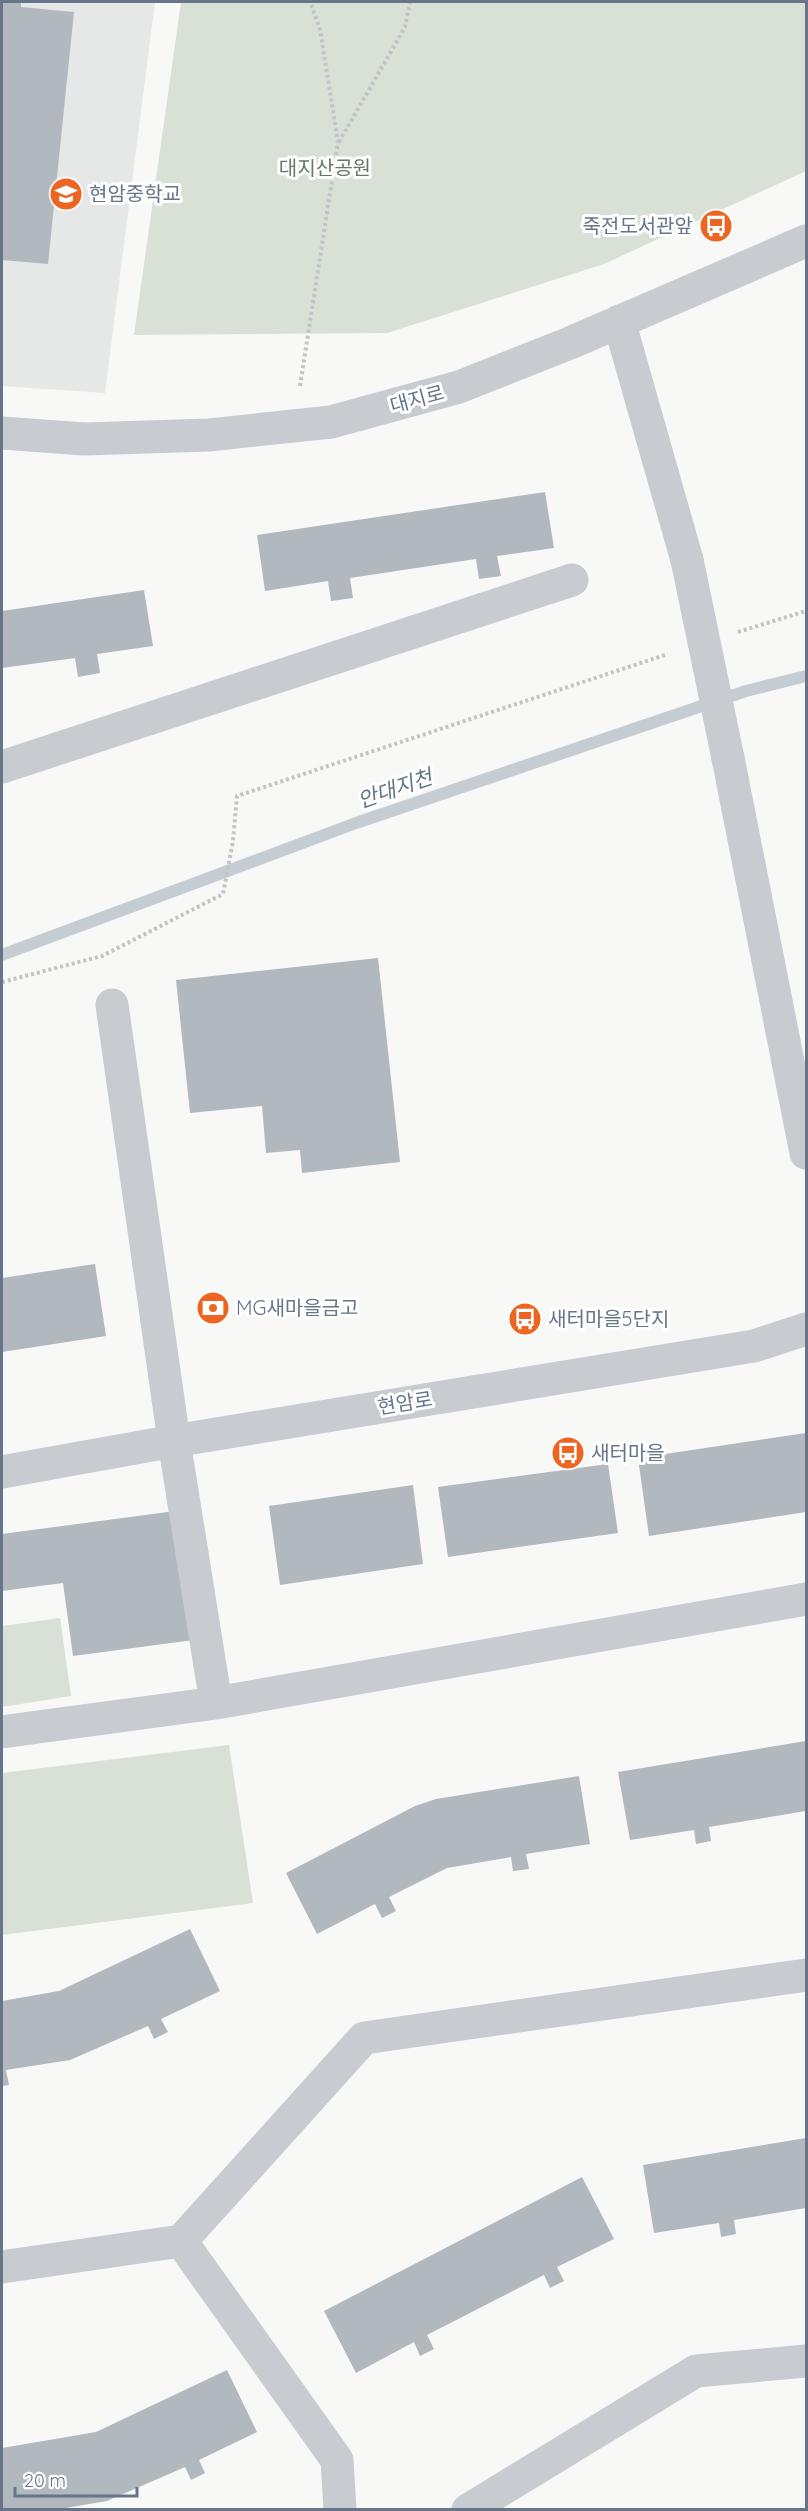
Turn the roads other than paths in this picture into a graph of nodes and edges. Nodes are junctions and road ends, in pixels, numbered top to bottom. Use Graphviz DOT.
graph roads {
  1 [pos="807,241"];
  2 [pos="619,321"];
  3 [pos="2,433"];
  4 [pos="572,579"];
  5 [pos="2,767"];
  6 [pos="112,1005"];
  7 [pos="799,1076"];
  8 [pos="807,1153"];
  9 [pos="807,1329"];
  10 [pos="174,1441"];
  11 [pos="2,1472"];
  12 [pos="807,1599"];
  13 [pos="216,1703"];
  14 [pos="2,1732"];
  15 [pos="807,1975"];
  16 [pos="181,2241"];
  17 [pos="2,2267"];
  18 [pos="807,2361"];
  19 [pos="340,2510"];
  20 [pos="468,2510"];
  1 -- 2 [label="street, 대지로"];
  2 -- 3 [label="street, 대지로"];
  2 -- 7 [label="street, bridge"];
  4 -- 5 [label="street"];
  6 -- 10 [label="street"];
  7 -- 8 [label="street"];
  9 -- 10 [label="street, 현암로"];
  10 -- 11 [label="street, 현암로"];
  10 -- 13 [label="street"];
  12 -- 13 [label="street"];
  13 -- 14 [label="street"];
  15 -- 16 [label="street"];
  16 -- 17 [label="street"];
  16 -- 19 [label="street"];
  18 -- 20 [label="street"];
}
